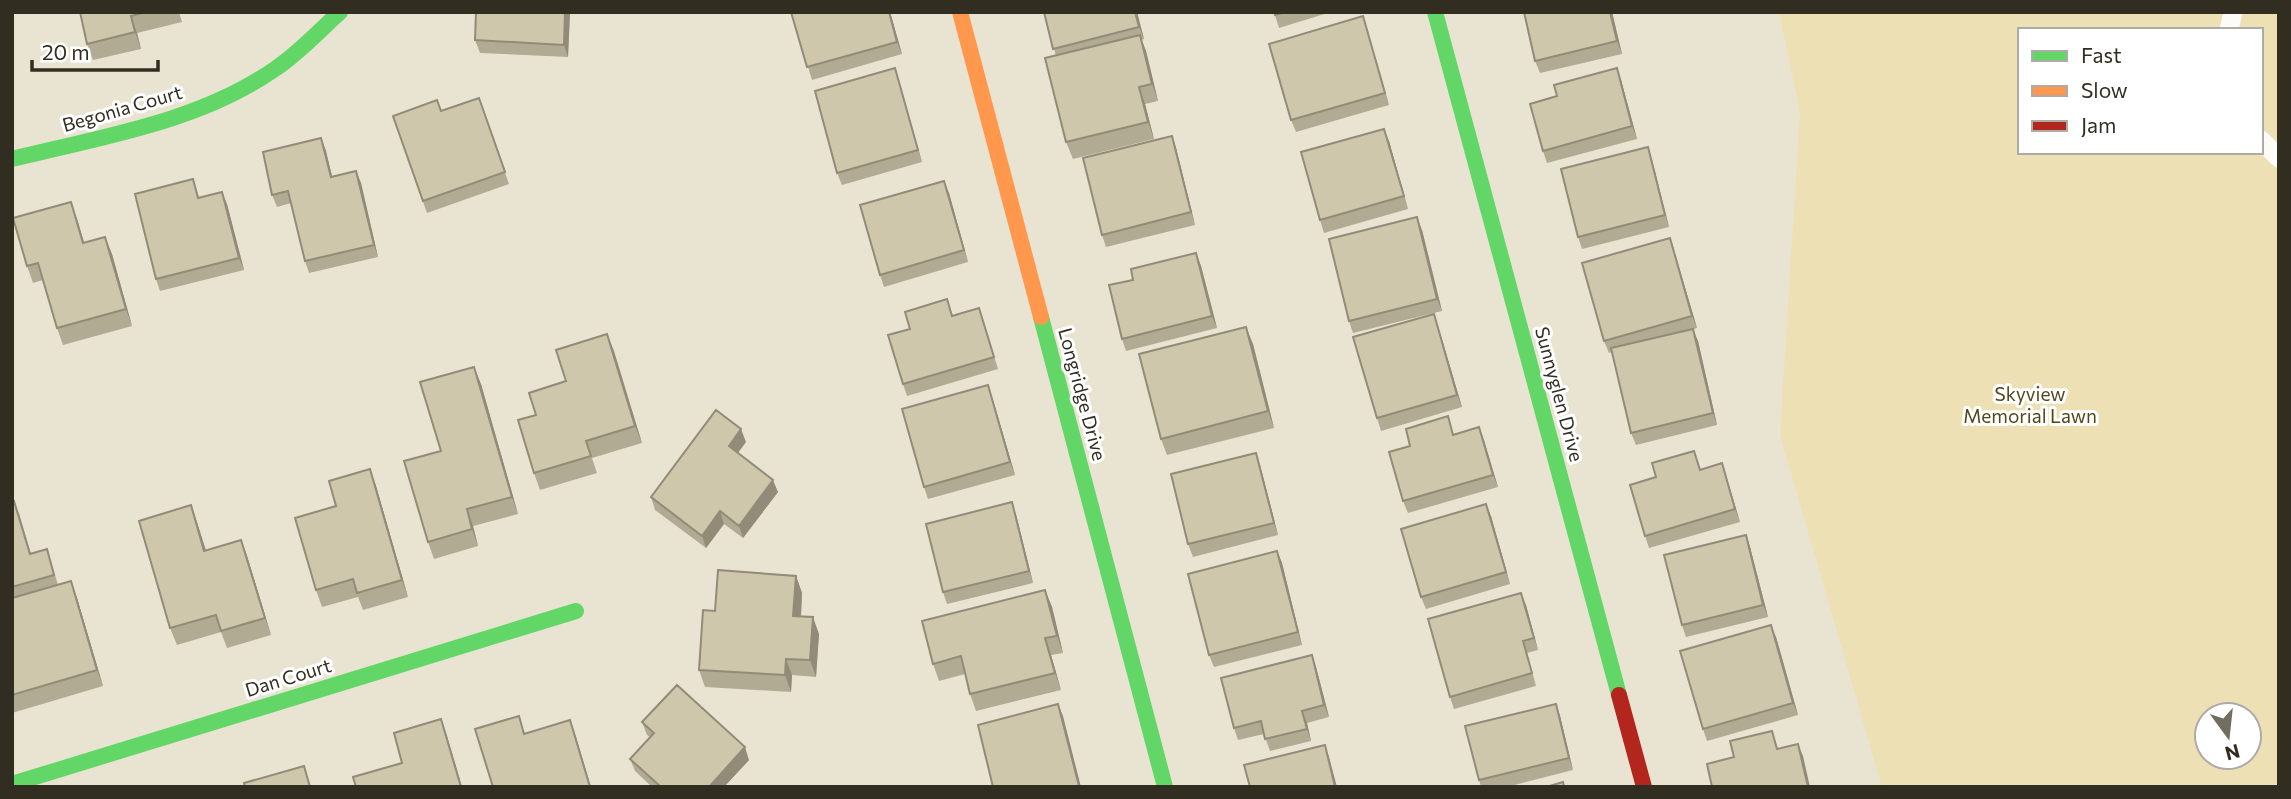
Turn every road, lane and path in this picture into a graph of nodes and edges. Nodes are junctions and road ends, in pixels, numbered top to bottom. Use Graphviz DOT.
graph roads {
  1 [pos="340,12"];
  2 [pos="960,12"];
  3 [pos="1435,12"];
  4 [pos="2263,142"];
  5 [pos="2279,158"];
  6 [pos="12,159"];
  7 [pos="576,611"];
  8 [pos="12,783"];
  9 [pos="1165,787"];
  10 [pos="1644,787"];
  1 -- 6 [label="street, Begonia Court"];
  2 -- 9 [label="street, Longridge Drive"];
  3 -- 10 [label="street, Sunnyglen Drive"];
  4 -- 5 [label="lane"];
  7 -- 8 [label="street, Dan Court"];
}
